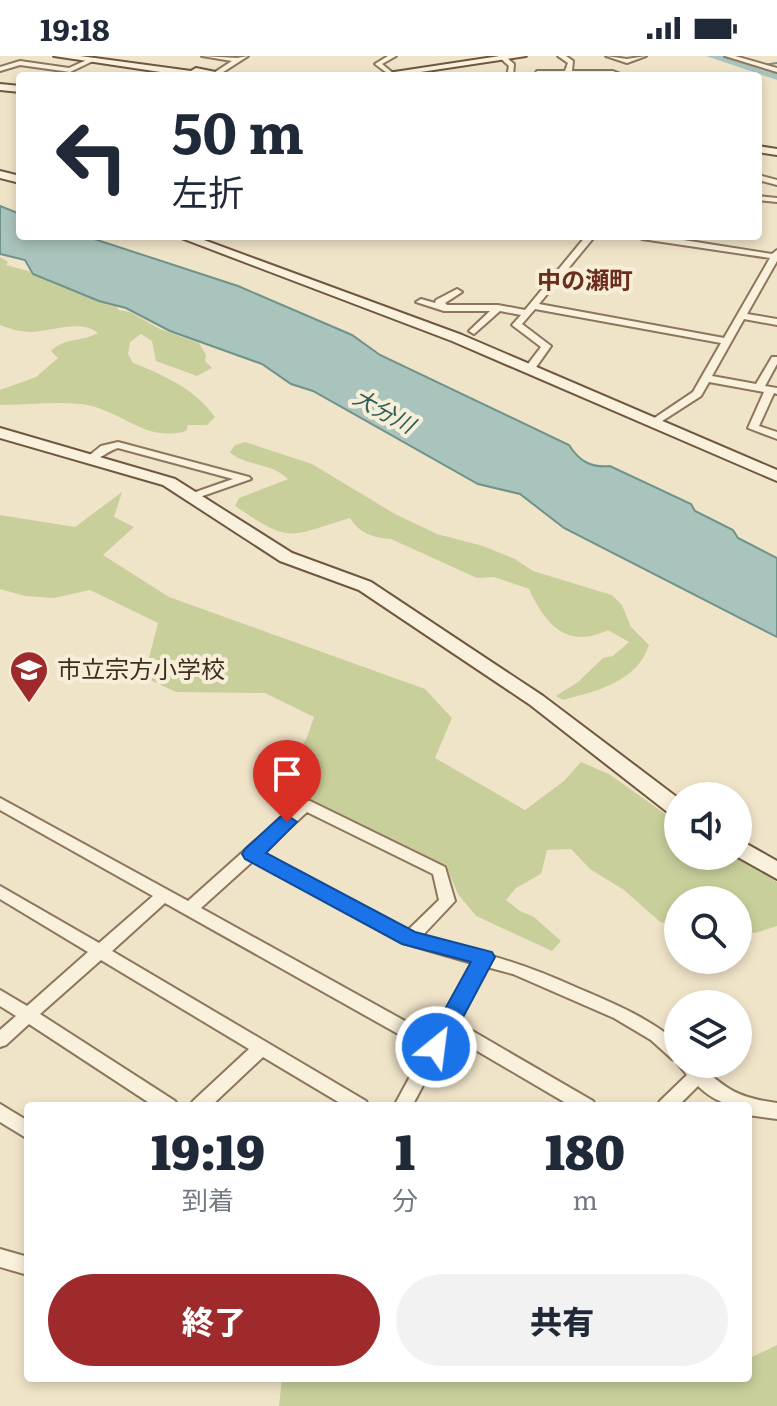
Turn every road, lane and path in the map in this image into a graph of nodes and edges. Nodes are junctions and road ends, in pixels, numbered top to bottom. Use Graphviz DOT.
graph roads {
  1 [pos="59,56"];
  2 [pos="205,56"];
  3 [pos="393,56"];
  4 [pos="521,56"];
  5 [pos="561,56"];
  6 [pos="609,56"];
  7 [pos="643,56"];
  8 [pos="728,56"];
  9 [pos="502,57"];
  10 [pos="91,58"];
  11 [pos="241,58"];
  12 [pos="588,64"];
  13 [pos="0,69"];
  14 [pos="777,70"];
  15 [pos="569,71"];
  16 [pos="191,72"];
  17 [pos="217,72"];
  18 [pos="388,72"];
  19 [pos="404,72"];
  20 [pos="616,72"];
  21 [pos="193,240"];
  22 [pos="588,240"];
  23 [pos="669,240"];
  24 [pos="776,256"];
  25 [pos="457,292"];
  26 [pos="421,302"];
  27 [pos="444,308"];
  28 [pos="498,308"];
  29 [pos="530,309"];
  30 [pos="740,316"];
  31 [pos="777,322"];
  32 [pos="474,331"];
  33 [pos="726,341"];
  34 [pos="775,359"];
  35 [pos="530,368"];
  36 [pos="706,378"];
  37 [pos="769,389"];
  38 [pos="655,421"];
  39 [pos="0,433"];
  40 [pos="777,436"];
  41 [pos="91,458"];
  42 [pos="777,476"];
  43 [pos="194,496"];
  44 [pos="664,798"];
  45 [pos="0,803"];
  46 [pos="252,854"];
  47 [pos="752,856"];
  48 [pos="777,871"];
  49 [pos="0,892"];
  50 [pos="164,895"];
  51 [pos="190,909"];
  52 [pos="409,939"];
  53 [pos="100,952"];
  54 [pos="484,957"];
  55 [pos="0,997"];
  56 [pos="28,1015"];
  57 [pos="448,1025"];
  58 [pos="0,1040"];
  59 [pos="664,1041"];
  60 [pos="436,1047"];
  61 [pos="261,1048"];
  62 [pos="686,1078"];
  63 [pos="701,1078"];
  64 [pos="163,1102"];
  65 [pos="203,1102"];
  66 [pos="345,1102"];
  67 [pos="410,1102"];
  68 [pos="580,1102"];
  69 [pos="669,1102"];
  70 [pos="738,1102"];
  71 [pos="752,1107"];
  72 [pos="777,1111"];
  73 [pos="0,1112"];
  74 [pos="24,1128"];
  75 [pos="0,1258"];
  76 [pos="24,1265"];
  1 -- 10 [label="street"];
  2 -- 11 [label="street"];
  3 -- 18 [label="street"];
  4 -- 9 [label="street"];
  5 -- 15 [label="street"];
  6 -- 7 [label="street"];
  8 -- 14 [label="street"];
  9 -- 19 [label="street"];
  10 -- 13 [label="street"];
  10 -- 16 [label="street"];
  11 -- 17 [label="street"];
  12 -- 15 [label="street"];
  15 -- 20 [label="street"];
  21 -- 35 [label="street"];
  22 -- 29 [label="street"];
  23 -- 24 [label="street"];
  24 -- 30 [label="street"];
  25 -- 27 [label="street"];
  26 -- 27 [label="street"];
  27 -- 28 [label="street"];
  28 -- 29 [label="street"];
  28 -- 32 [label="street"];
  29 -- 33 [label="street"];
  29 -- 35 [label="street"];
  30 -- 31 [label="street"];
  30 -- 33 [label="street"];
  33 -- 36 [label="street"];
  34 -- 37 [label="street"];
  35 -- 38 [label="street"];
  36 -- 37 [label="street"];
  36 -- 38 [label="street"];
  37 -- 40 [label="street"];
  38 -- 42 [label="street"];
  39 -- 41 [label="street"];
  41 -- 43 [label="street"];
  41 -- 43 [label="street"];
  43 -- 44 [label="street"];
  45 -- 50 [label="street"];
  46 -- 51 [label="street"];
  46 -- 52 [label="street"];
  46 -- 52 [label="street"];
  47 -- 48 [label="street"];
  49 -- 53 [label="street"];
  50 -- 51 [label="street"];
  50 -- 53 [label="street"];
  51 -- 60 [label="street"];
  52 -- 54 [label="street"];
  53 -- 56 [label="street"];
  53 -- 61 [label="street"];
  54 -- 57 [label="street"];
  54 -- 59 [label="street"];
  55 -- 56 [label="street"];
  56 -- 58 [label="street"];
  56 -- 64 [label="street"];
  57 -- 60 [label="street"];
  57 -- 68 [label="street"];
  60 -- 67 [label="street"];
  61 -- 65 [label="street"];
  61 -- 66 [label="street"];
  62 -- 69 [label="street"];
  63 -- 70 [label="street"];
  71 -- 72 [label="street"];
  73 -- 74 [label="street"];
  75 -- 76 [label="street"];
}
